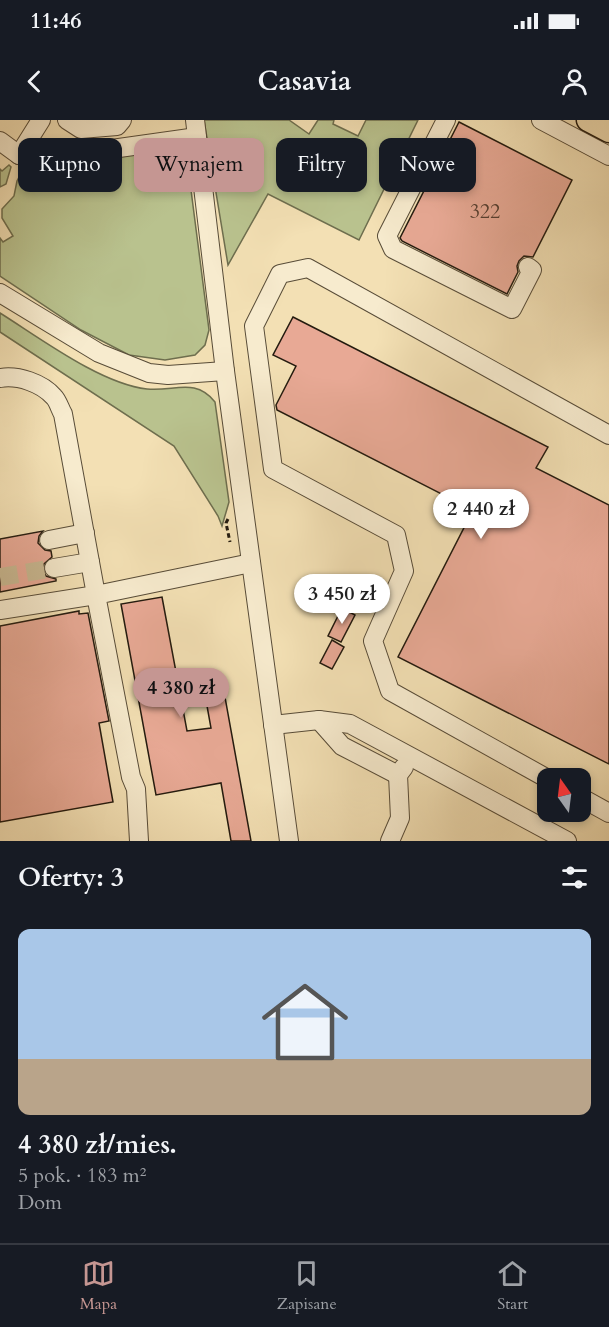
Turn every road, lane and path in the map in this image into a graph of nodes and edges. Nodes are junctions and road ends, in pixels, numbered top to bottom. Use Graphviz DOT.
graph roads {
  1 [pos="41,120"];
  2 [pos="67,120"];
  3 [pos="122,120"];
  4 [pos="446,120"];
  5 [pos="541,120"];
  6 [pos="588,120"];
  7 [pos="196,129"];
  8 [pos="609,131"];
  9 [pos="30,138"];
  10 [pos="0,141"];
  11 [pos="122,144"];
  12 [pos="18,154"];
  13 [pos="609,156"];
  14 [pos="528,267"];
  15 [pos="0,293"];
  16 [pos="225,371"];
  17 [pos="0,378"];
  18 [pos="609,435"];
  19 [pos="85,533"];
  20 [pos="48,540"];
  21 [pos="90,562"];
  22 [pos="251,563"];
  23 [pos="54,568"];
  24 [pos="96,595"];
  25 [pos="0,610"];
  26 [pos="319,720"];
  27 [pos="273,725"];
  28 [pos="412,756"];
  29 [pos="537,773"];
  30 [pos="398,775"];
  31 [pos="591,803"];
  32 [pos="609,813"];
  33 [pos="139,841"];
  34 [pos="289,841"];
  35 [pos="390,841"];
  36 [pos="567,841"];
  1 -- 9 [label="street"];
  2 -- 3 [label="street"];
  4 -- 14 [label="street"];
  5 -- 13 [label="street"];
  6 -- 8 [label="main road"];
  7 -- 11 [label="street"];
  7 -- 16 [label="street"];
  10 -- 12 [label="street"];
  15 -- 16 [label="street"];
  16 -- 22 [label="street"];
  17 -- 19 [label="street"];
  18 -- 29 [label="street"];
  19 -- 20 [label="street"];
  19 -- 21 [label="street"];
  21 -- 23 [label="street"];
  21 -- 24 [label="street"];
  22 -- 24 [label="street"];
  22 -- 27 [label="street"];
  24 -- 25 [label="street"];
  24 -- 33 [label="street"];
  26 -- 27 [label="street"];
  26 -- 28 [label="street"];
  26 -- 30 [label="street"];
  27 -- 34 [label="street"];
  28 -- 30 [label="street"];
  28 -- 36 [label="street"];
  30 -- 35 [label="street"];
  31 -- 32 [label="street"];
}
